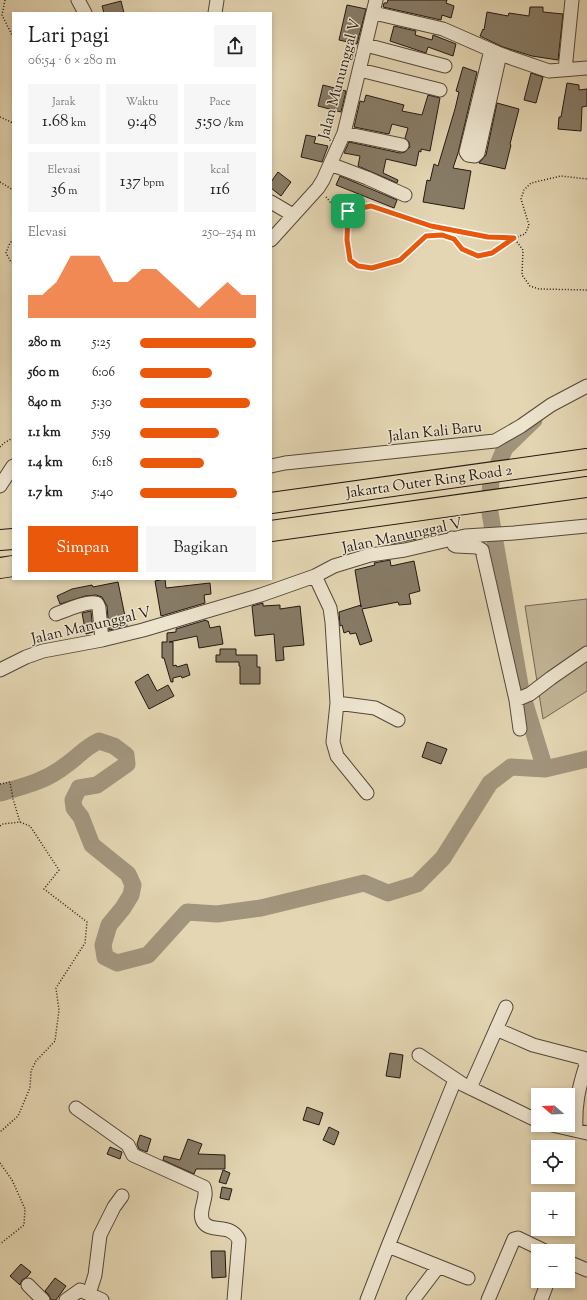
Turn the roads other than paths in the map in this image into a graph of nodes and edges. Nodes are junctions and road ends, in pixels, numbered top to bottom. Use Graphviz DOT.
graph roads {
  1 [pos="78,0"];
  2 [pos="217,0"];
  3 [pos="572,0"];
  4 [pos="375,6"];
  5 [pos="84,12"];
  6 [pos="215,12"];
  7 [pos="366,45"];
  8 [pos="496,52"];
  9 [pos="445,66"];
  10 [pos="587,68"];
  11 [pos="360,70"];
  12 [pos="565,70"];
  13 [pos="440,90"];
  14 [pos="344,133"];
  15 [pos="402,145"];
  16 [pos="330,164"];
  17 [pos="405,195"];
  18 [pos="272,203"];
  19 [pos="293,216"];
  20 [pos="272,239"];
  21 [pos="587,386"];
  22 [pos="587,459"];
  23 [pos="272,466"];
  24 [pos="12,468"];
  25 [pos="0,486"];
  26 [pos="587,487"];
  27 [pos="272,503"];
  28 [pos="587,526"];
  29 [pos="272,531"];
  30 [pos="459,537"];
  31 [pos="12,539"];
  32 [pos="0,540"];
  33 [pos="12,566"];
  34 [pos="0,568"];
  35 [pos="316,576"];
  36 [pos="56,614"];
  37 [pos="102,640"];
  38 [pos="587,653"];
  39 [pos="0,670"];
  40 [pos="522,697"];
  41 [pos="337,703"];
  42 [pos="398,720"];
  43 [pos="520,729"];
  44 [pos="367,794"];
  45 [pos="506,1007"];
  46 [pos="496,1029"];
  47 [pos="419,1055"];
  48 [pos="455,1080"];
  49 [pos="470,1088"];
  50 [pos="76,1108"];
  51 [pos="531,1118"];
  52 [pos="582,1132"];
  53 [pos="122,1196"];
  54 [pos="531,1244"];
  55 [pos="388,1246"];
  56 [pos="575,1265"];
  57 [pos="438,1267"];
  58 [pos="587,1270"];
  59 [pos="468,1278"];
  60 [pos="28,1285"];
  61 [pos="545,1288"];
  62 [pos="80,1295"];
  63 [pos="43,1300"];
  64 [pos="66,1300"];
  65 [pos="102,1300"];
  66 [pos="234,1300"];
  67 [pos="367,1300"];
  68 [pos="413,1300"];
  69 [pos="488,1300"];
  70 [pos="541,1300"];
  1 -- 5 [label="street"];
  2 -- 6 [label="street"];
  3 -- 12 [label="street"];
  4 -- 7 [label="street, Jalan Mununggal V"];
  4 -- 8 [label="street"];
  7 -- 9 [label="street"];
  7 -- 11 [label="street, Jalan Mununggal V"];
  8 -- 8 [label="street"];
  8 -- 12 [label="street"];
  10 -- 12 [label="street"];
  11 -- 13 [label="street"];
  11 -- 14 [label="street, Jalan Mununggal V"];
  14 -- 15 [label="street"];
  14 -- 16 [label="street, Jalan Mununggal V"];
  16 -- 17 [label="street"];
  16 -- 19 [label="street, Jalan Mununggal V"];
  18 -- 19 [label="street"];
  19 -- 20 [label="street, Jalan Mununggal V"];
  21 -- 23 [label="street, Jalan Kali Baru"];
  22 -- 27 [label="highway, Jakarta Outer Ring Road 2"];
  24 -- 25 [label="street"];
  26 -- 29 [label="highway, Jakarta Outer Ring Road 2"];
  28 -- 30 [label="street, Jalan Manunggal V"];
  30 -- 35 [label="street, Jalan Manunggal V"];
  30 -- 40 [label="street"];
  31 -- 32 [label="highway"];
  33 -- 34 [label="highway"];
  35 -- 37 [label="street, Jalan Manunggal V"];
  35 -- 41 [label="street"];
  36 -- 37 [label="street"];
  37 -- 39 [label="street, Jalan Manunggal V"];
  38 -- 40 [label="street"];
  40 -- 43 [label="street"];
  41 -- 42 [label="street"];
  41 -- 44 [label="street"];
  45 -- 46 [label="street"];
  46 -- 49 [label="street"];
  46 -- 52 [label="street"];
  47 -- 48 [label="street"];
  48 -- 49 [label="street"];
  48 -- 55 [label="street"];
  49 -- 51 [label="street"];
  50 -- 66 [label="street"];
  53 -- 62 [label="street"];
  54 -- 69 [label="street"];
  55 -- 57 [label="street"];
  55 -- 67 [label="street"];
  56 -- 58 [label="street"];
  57 -- 59 [label="street"];
  57 -- 68 [label="street"];
  60 -- 63 [label="street"];
  61 -- 70 [label="street"];
  62 -- 64 [label="street"];
  62 -- 65 [label="street"];
}
